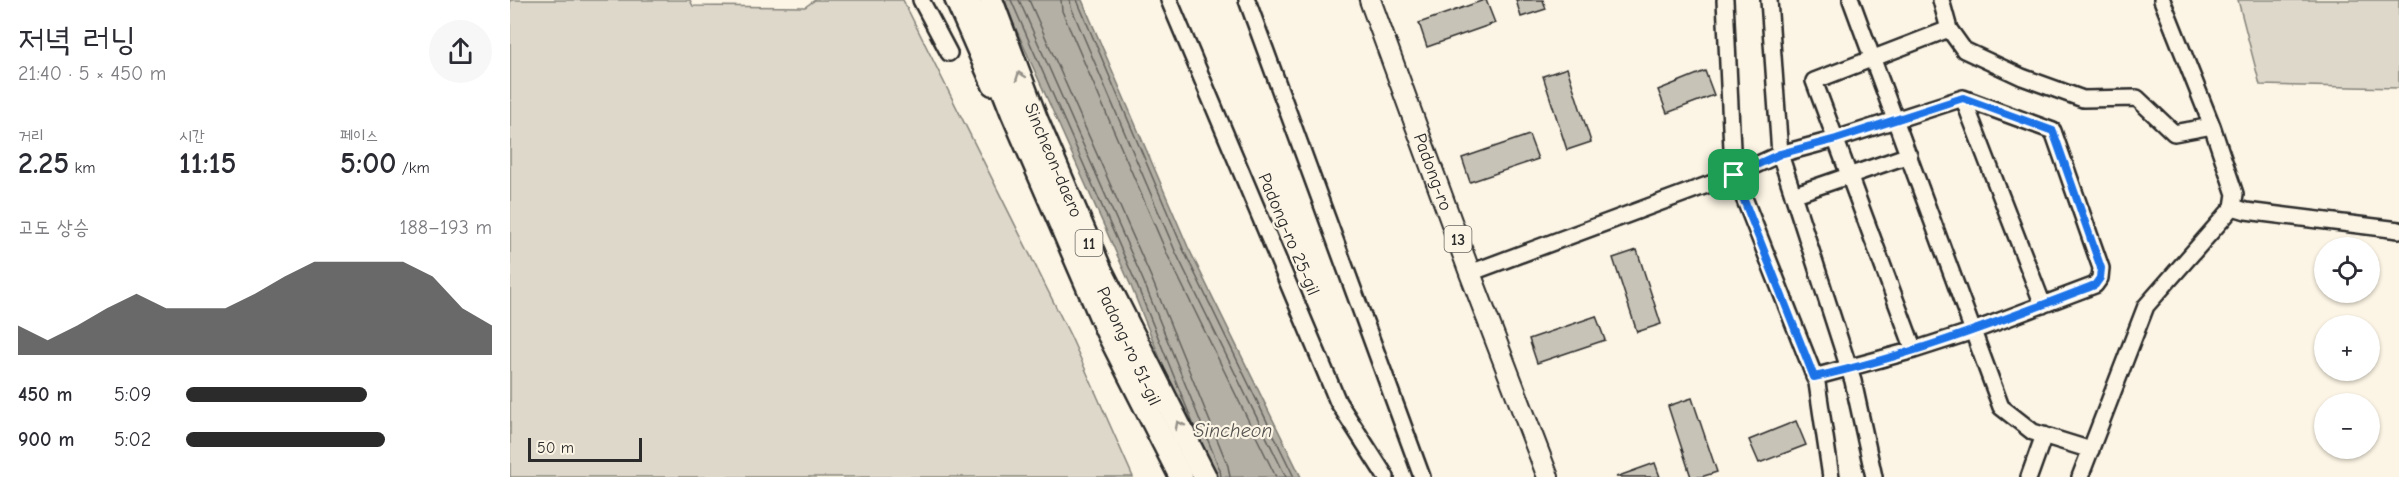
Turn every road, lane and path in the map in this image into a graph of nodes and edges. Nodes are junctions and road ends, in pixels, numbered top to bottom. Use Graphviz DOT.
graph roads {
  1 [pos="921,0"];
  2 [pos="953,0"];
  3 [pos="968,0"];
  4 [pos="991,0"];
  5 [pos="1169,0"];
  6 [pos="1247,0"];
  7 [pos="1370,0"];
  8 [pos="1725,0"];
  9 [pos="1769,0"];
  10 [pos="1851,0"];
  11 [pos="1941,0"];
  12 [pos="2162,0"];
  13 [pos="1949,29"];
  14 [pos="949,53"];
  15 [pos="1872,57"];
  16 [pos="1963,98"];
  17 [pos="1895,119"];
  18 [pos="2212,126"];
  19 [pos="1836,139"];
  20 [pos="1780,154"];
  21 [pos="1908,155"];
  22 [pos="1734,175"];
  23 [pos="1849,175"];
  24 [pos="1793,195"];
  25 [pos="2233,207"];
  26 [pos="2399,230"];
  27 [pos="1470,273"];
  28 [pos="2043,305"];
  29 [pos="1973,331"];
  30 [pos="1914,350"];
  31 [pos="1849,370"];
  32 [pos="1814,377"];
  33 [pos="2044,435"];
  34 [pos="2091,450"];
  35 [pos="1170,477"];
  36 [pos="1181,477"];
  37 [pos="1205,477"];
  38 [pos="1386,477"];
  39 [pos="1422,477"];
  40 [pos="1548,477"];
  41 [pos="1831,477"];
  42 [pos="1874,477"];
  43 [pos="2029,477"];
  44 [pos="2080,477"];
  1 -- 14 [label="street"];
  2 -- 35 [label="street, Padong-ro 51-gil"];
  3 -- 36 [label="highway, Sincheon-daero / 11"];
  37 -- 4 [label="highway, Sincheon-daero / 11, one-way"];
  5 -- 38 [label="street, Padong-ro 25-gil"];
  6 -- 39 [label="street"];
  7 -- 27 [label="main road, Padong-ro / 13"];
  8 -- 22 [label="street"];
  9 -- 20 [label="street"];
  10 -- 15 [label="street"];
  11 -- 13 [label="street"];
  12 -- 18 [label="street"];
  13 -- 15 [label="street"];
  13 -- 18 [label="street"];
  15 -- 17 [label="street"];
  15 -- 19 [label="street"];
  16 -- 17 [label="street"];
  16 -- 28 [label="street"];
  16 -- 28 [label="street"];
  17 -- 19 [label="street"];
  17 -- 21 [label="street"];
  18 -- 25 [label="street"];
  19 -- 20 [label="street"];
  19 -- 23 [label="street"];
  20 -- 22 [label="street"];
  20 -- 24 [label="street"];
  21 -- 23 [label="street"];
  21 -- 29 [label="street"];
  22 -- 27 [label="street"];
  22 -- 32 [label="street"];
  23 -- 24 [label="street"];
  23 -- 30 [label="street"];
  24 -- 31 [label="street"];
  25 -- 26 [label="street"];
  25 -- 34 [label="street"];
  27 -- 40 [label="main road, Padong-ro / 13"];
  28 -- 29 [label="street"];
  29 -- 30 [label="street"];
  29 -- 33 [label="street"];
  30 -- 31 [label="street"];
  31 -- 32 [label="street"];
  31 -- 42 [label="street"];
  32 -- 41 [label="street"];
  33 -- 34 [label="street"];
  33 -- 43 [label="street"];
  34 -- 44 [label="street"];
}
